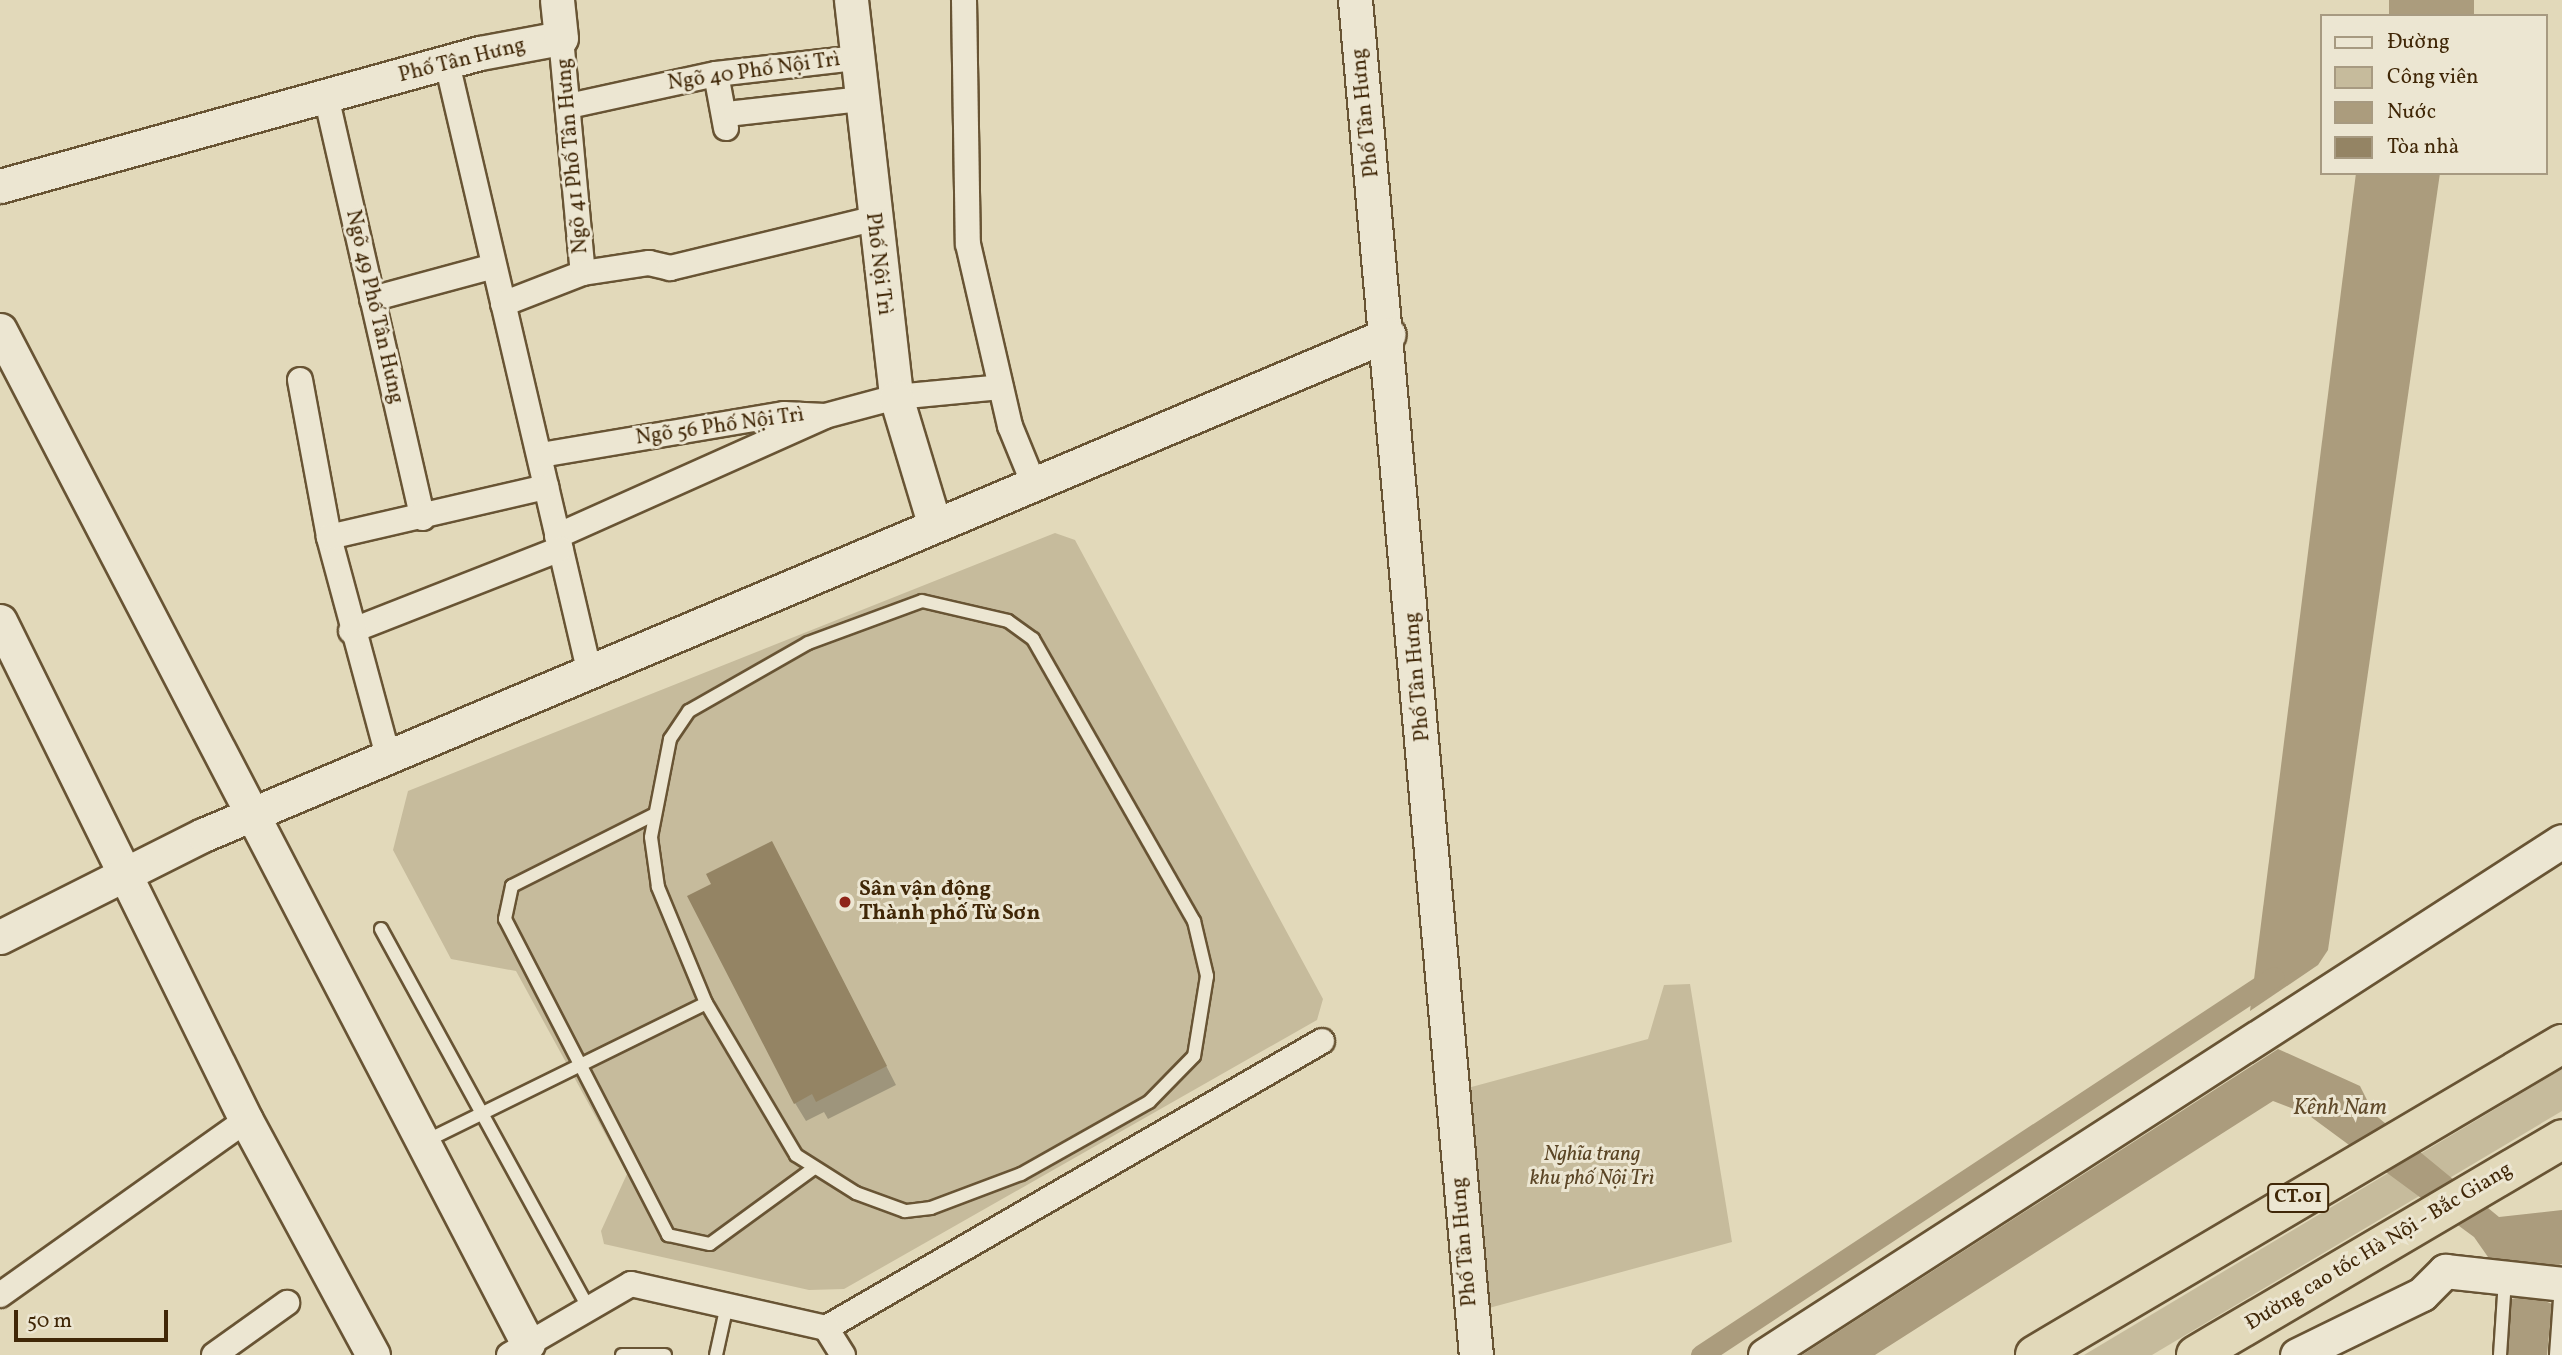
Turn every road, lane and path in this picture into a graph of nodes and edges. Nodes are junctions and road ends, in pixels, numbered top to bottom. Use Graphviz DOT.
graph roads {
  1 [pos="557,0"];
  2 [pos="851,0"];
  3 [pos="964,0"];
  4 [pos="1355,0"];
  5 [pos="561,38"];
  6 [pos="857,58"];
  7 [pos="447,63"];
  8 [pos="716,74"];
  9 [pos="326,96"];
  10 [pos="860,99"];
  11 [pos="569,106"];
  12 [pos="0,186"];
  13 [pos="872,219"];
  14 [pos="494,266"];
  15 [pos="583,273"];
  16 [pos="372,299"];
  17 [pos="503,304"];
  18 [pos="0,330"];
  19 [pos="1389,334"];
  20 [pos="300,380"];
  21 [pos="1001,387"];
  22 [pos="896,397"];
  23 [pos="825,416"];
  24 [pos="541,455"];
  25 [pos="1033,482"];
  26 [pos="546,487"];
  27 [pos="423,518"];
  28 [pos="934,523"];
  29 [pos="329,537"];
  30 [pos="559,542"];
  31 [pos="0,621"];
  32 [pos="351,631"];
  33 [pos="589,670"];
  34 [pos="388,756"];
  35 [pos="251,815"];
  36 [pos="653,816"];
  37 [pos="2562,841"];
  38 [pos="122,876"];
  39 [pos="381,929"];
  40 [pos="0,937"];
  41 [pos="706,1003"];
  42 [pos="1322,1041"];
  43 [pos="2562,1044"];
  44 [pos="580,1065"];
  45 [pos="482,1114"];
  46 [pos="246,1120"];
  47 [pos="2562,1139"];
  48 [pos="421,1144"];
  49 [pos="813,1169"];
  50 [pos="2505,1280"];
  51 [pos="2562,1284"];
  52 [pos="0,1294"];
  53 [pos="288,1303"];
  54 [pos="727,1305"];
  55 [pos="587,1306"];
  56 [pos="826,1328"];
  57 [pos="2337,1343"];
  58 [pos="524,1351"];
  59 [pos="214,1355"];
  60 [pos="373,1355"];
  61 [pos="622,1355"];
  62 [pos="665,1355"];
  63 [pos="716,1355"];
  64 [pos="843,1355"];
  65 [pos="1476,1355"];
  66 [pos="1765,1355"];
  67 [pos="2035,1355"];
  68 [pos="2196,1355"];
  69 [pos="2297,1355"];
  70 [pos="2500,1355"];
  71 [pos="2556,1355"];
  1 -- 5 [label="street"];
  2 -- 6 [label="street, Phố Nội Trì"];
  3 -- 21 [label="street"];
  4 -- 19 [label="street, Phố Tân Hưng"];
  5 -- 7 [label="street, Phố Tân Hưng"];
  5 -- 11 [label="street, Ngõ 41 Phố Tân Hưng"];
  6 -- 8 [label="street, Ngõ 40 Phố Nội Trì"];
  6 -- 10 [label="street, Phố Nội Trì"];
  7 -- 9 [label="street, Phố Tân Hưng"];
  7 -- 14 [label="street"];
  8 -- 10 [label="street"];
  8 -- 11 [label="street, Ngõ 40 Phố Nội Trì"];
  9 -- 12 [label="street, Phố Tân Hưng"];
  9 -- 16 [label="street, Ngõ 49 Phố Tân Hưng"];
  10 -- 13 [label="street, Phố Nội Trì"];
  11 -- 15 [label="street, Ngõ 41 Phố Tân Hưng"];
  13 -- 15 [label="street"];
  13 -- 22 [label="street, Phố Nội Trì"];
  14 -- 16 [label="street"];
  14 -- 17 [label="street"];
  15 -- 17 [label="street"];
  16 -- 27 [label="street, Ngõ 49 Phố Tân Hưng"];
  17 -- 24 [label="street"];
  18 -- 35 [label="street"];
  19 -- 25 [label="street"];
  19 -- 65 [label="street, Phố Tân Hưng"];
  20 -- 29 [label="street"];
  21 -- 22 [label="street, Ngõ 56 Phố Nội Trì"];
  21 -- 25 [label="street"];
  22 -- 23 [label="street, Ngõ 56 Phố Nội Trì"];
  22 -- 28 [label="street, Phố Nội Trì"];
  23 -- 24 [label="street, Ngõ 56 Phố Nội Trì"];
  23 -- 30 [label="street"];
  24 -- 26 [label="street"];
  25 -- 28 [label="street"];
  26 -- 27 [label="street"];
  26 -- 30 [label="street"];
  27 -- 29 [label="street"];
  28 -- 33 [label="street"];
  29 -- 32 [label="street"];
  30 -- 32 [label="street"];
  30 -- 33 [label="street"];
  31 -- 38 [label="street"];
  32 -- 34 [label="street"];
  33 -- 34 [label="street"];
  34 -- 35 [label="street"];
  35 -- 38 [label="street"];
  35 -- 48 [label="street"];
  36 -- 41 [label="lane"];
  36 -- 44 [label="lane"];
  36 -- 49 [label="lane"];
  37 -- 66 [label="street"];
  38 -- 40 [label="street"];
  38 -- 46 [label="street"];
  39 -- 45 [label="lane"];
  41 -- 44 [label="lane"];
  41 -- 49 [label="lane"];
  42 -- 56 [label="street"];
  43 -- 67 [label="highway, CT.01"];
  44 -- 45 [label="lane"];
  44 -- 49 [label="lane"];
  45 -- 48 [label="lane"];
  45 -- 55 [label="lane"];
  46 -- 52 [label="street"];
  46 -- 60 [label="street"];
  47 -- 68 [label="highway, Đường cao tốc Hà Nội - Bắc Giang"];
  48 -- 58 [label="street"];
  50 -- 51 [label="street"];
  50 -- 57 [label="street"];
  50 -- 70 [label="lane"];
  51 -- 71 [label="lane"];
  53 -- 59 [label="street"];
  54 -- 55 [label="street"];
  54 -- 56 [label="street"];
  54 -- 63 [label="lane"];
  55 -- 58 [label="street"];
  56 -- 64 [label="street"];
  57 -- 69 [label="street"];
  61 -- 62 [label="lane"];
}
